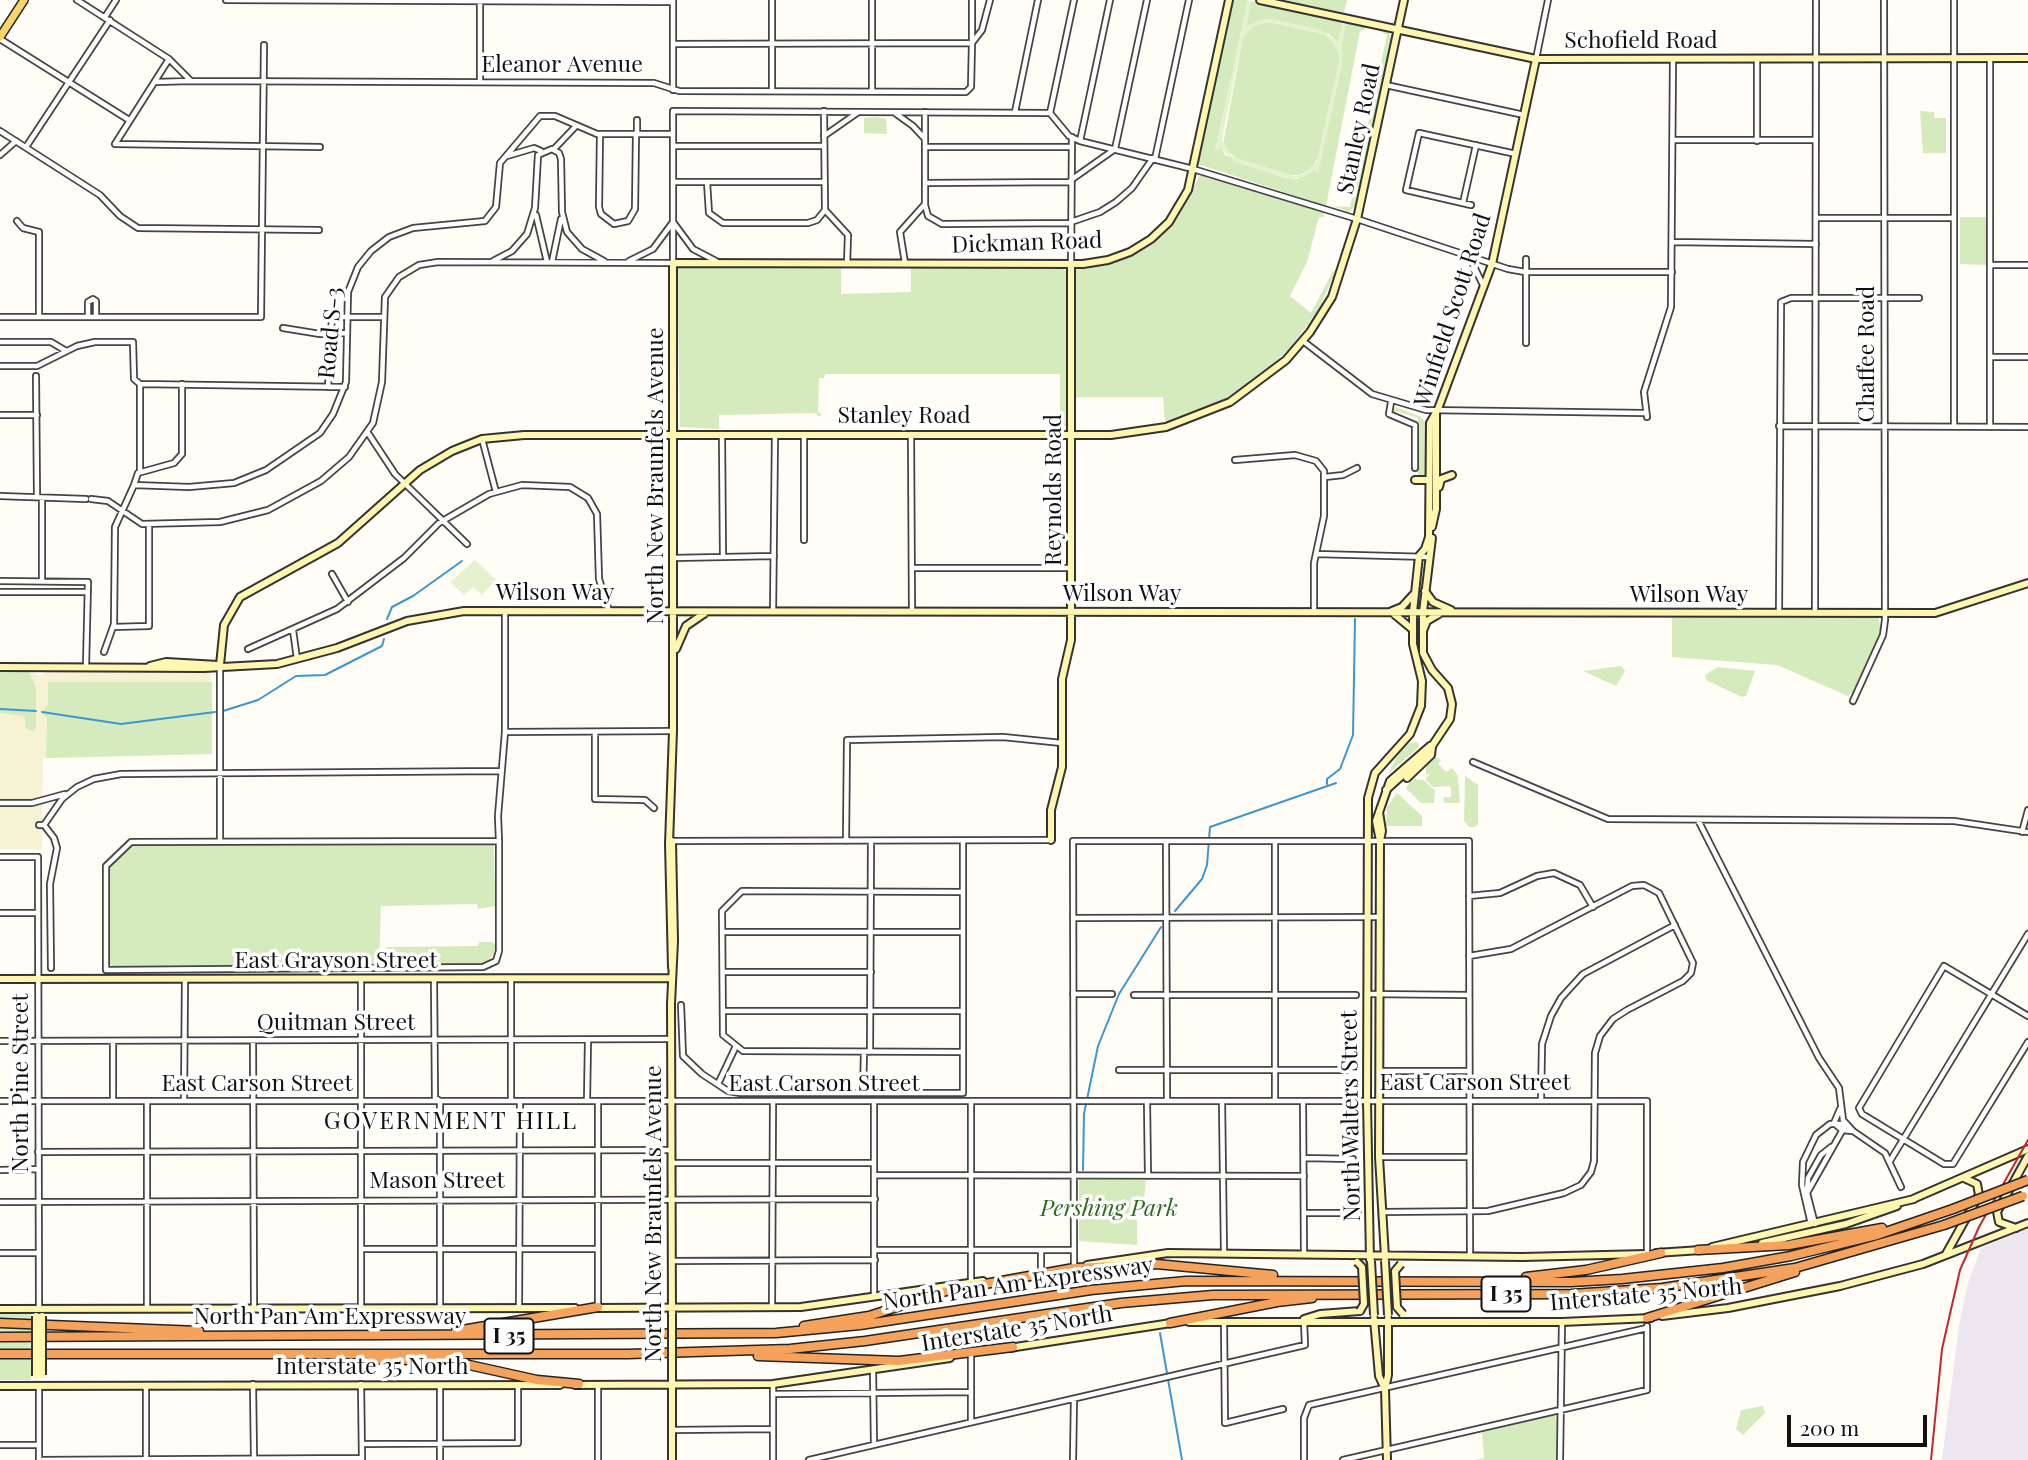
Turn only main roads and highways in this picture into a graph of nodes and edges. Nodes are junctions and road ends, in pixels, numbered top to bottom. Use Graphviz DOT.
graph roads {
  1 [pos="23,0"];
  2 [pos="0,38"];
  3 [pos="2028,1180"];
  4 [pos="2025,1194"];
  5 [pos="1939,1215"];
  6 [pos="1912,1237"];
  7 [pos="1698,1250"];
  8 [pos="1661,1253"];
  9 [pos="1359,1281"];
  10 [pos="1461,1281"];
  11 [pos="1358,1294"];
  12 [pos="598,1307"];
  13 [pos="1647,1318"];
  14 [pos="0,1323"];
  15 [pos="1170,1323"];
  16 [pos="315,1335"];
  17 [pos="251,1336"];
  18 [pos="703,1336"];
  19 [pos="1,1337"];
  20 [pos="1013,1347"];
  21 [pos="685,1353"];
  22 [pos="299,1355"];
  23 [pos="0,1357"];
  24 [pos="579,1384"];
  1 -- 2 [label="main road"];
  3 -- 5 [label="highway, North Pan Am Expressway / I 35, bridge"];
  4 -- 6 [label="highway, North Pan Am Expressway / I 35, bridge"];
  5 -- 7 [label="highway"];
  5 -- 10 [label="highway, North Pan Am Expressway / I 35"];
  6 -- 11 [label="highway, North Pan Am Expressway / I 35"];
  6 -- 13 [label="highway"];
  8 -- 10 [label="highway"];
  9 -- 10 [label="highway, North Pan Am Expressway / I 35"];
  9 -- 18 [label="highway, North Pan Am Expressway / I 35"];
  9 -- 18 [label="highway"];
  11 -- 15 [label="highway"];
  11 -- 21 [label="highway, North Pan Am Expressway / I 35"];
  12 -- 16 [label="highway"];
  14 -- 17 [label="highway"];
  16 -- 17 [label="highway, North Pan Am Expressway / I 35"];
  16 -- 18 [label="highway, North Pan Am Expressway / I 35"];
  17 -- 19 [label="highway, North Pan Am Expressway / I 35"];
  20 -- 21 [label="highway"];
  21 -- 22 [label="highway, North Pan Am Expressway / I 35"];
  22 -- 23 [label="highway, North Pan Am Expressway / I 35"];
  22 -- 24 [label="highway"];
}
